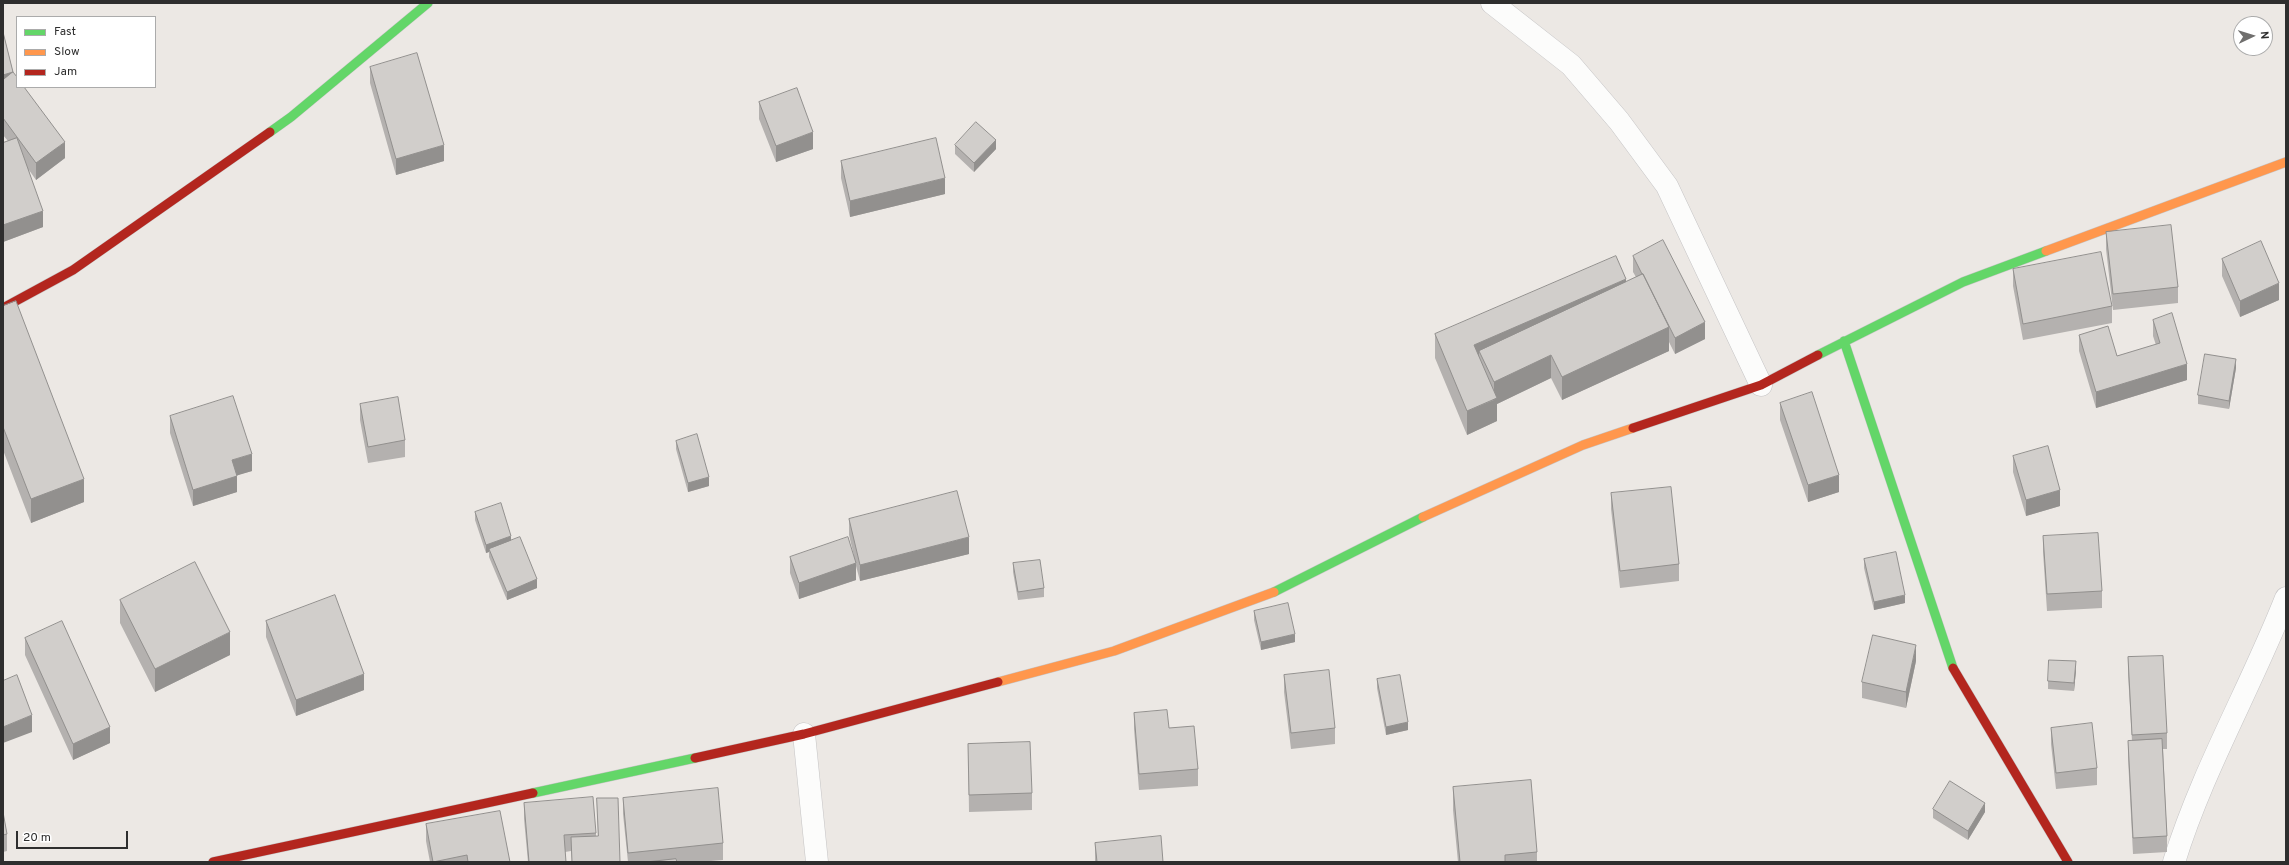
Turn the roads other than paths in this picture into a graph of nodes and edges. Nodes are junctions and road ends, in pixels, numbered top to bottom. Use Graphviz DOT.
graph roads {
  1 [pos="428,3"];
  2 [pos="1492,3"];
  3 [pos="2286,162"];
  4 [pos="3,308"];
  5 [pos="1844,341"];
  6 [pos="1761,385"];
  7 [pos="2286,598"];
  8 [pos="804,734"];
  9 [pos="213,862"];
  10 [pos="817,862"];
  11 [pos="2068,862"];
  12 [pos="2174,862"];
  1 -- 4 [label="street"];
  2 -- 6 [label="street"];
  3 -- 5 [label="street"];
  5 -- 6 [label="street"];
  5 -- 11 [label="street"];
  6 -- 8 [label="street"];
  7 -- 12 [label="street"];
  8 -- 9 [label="street"];
  8 -- 10 [label="street"];
}
